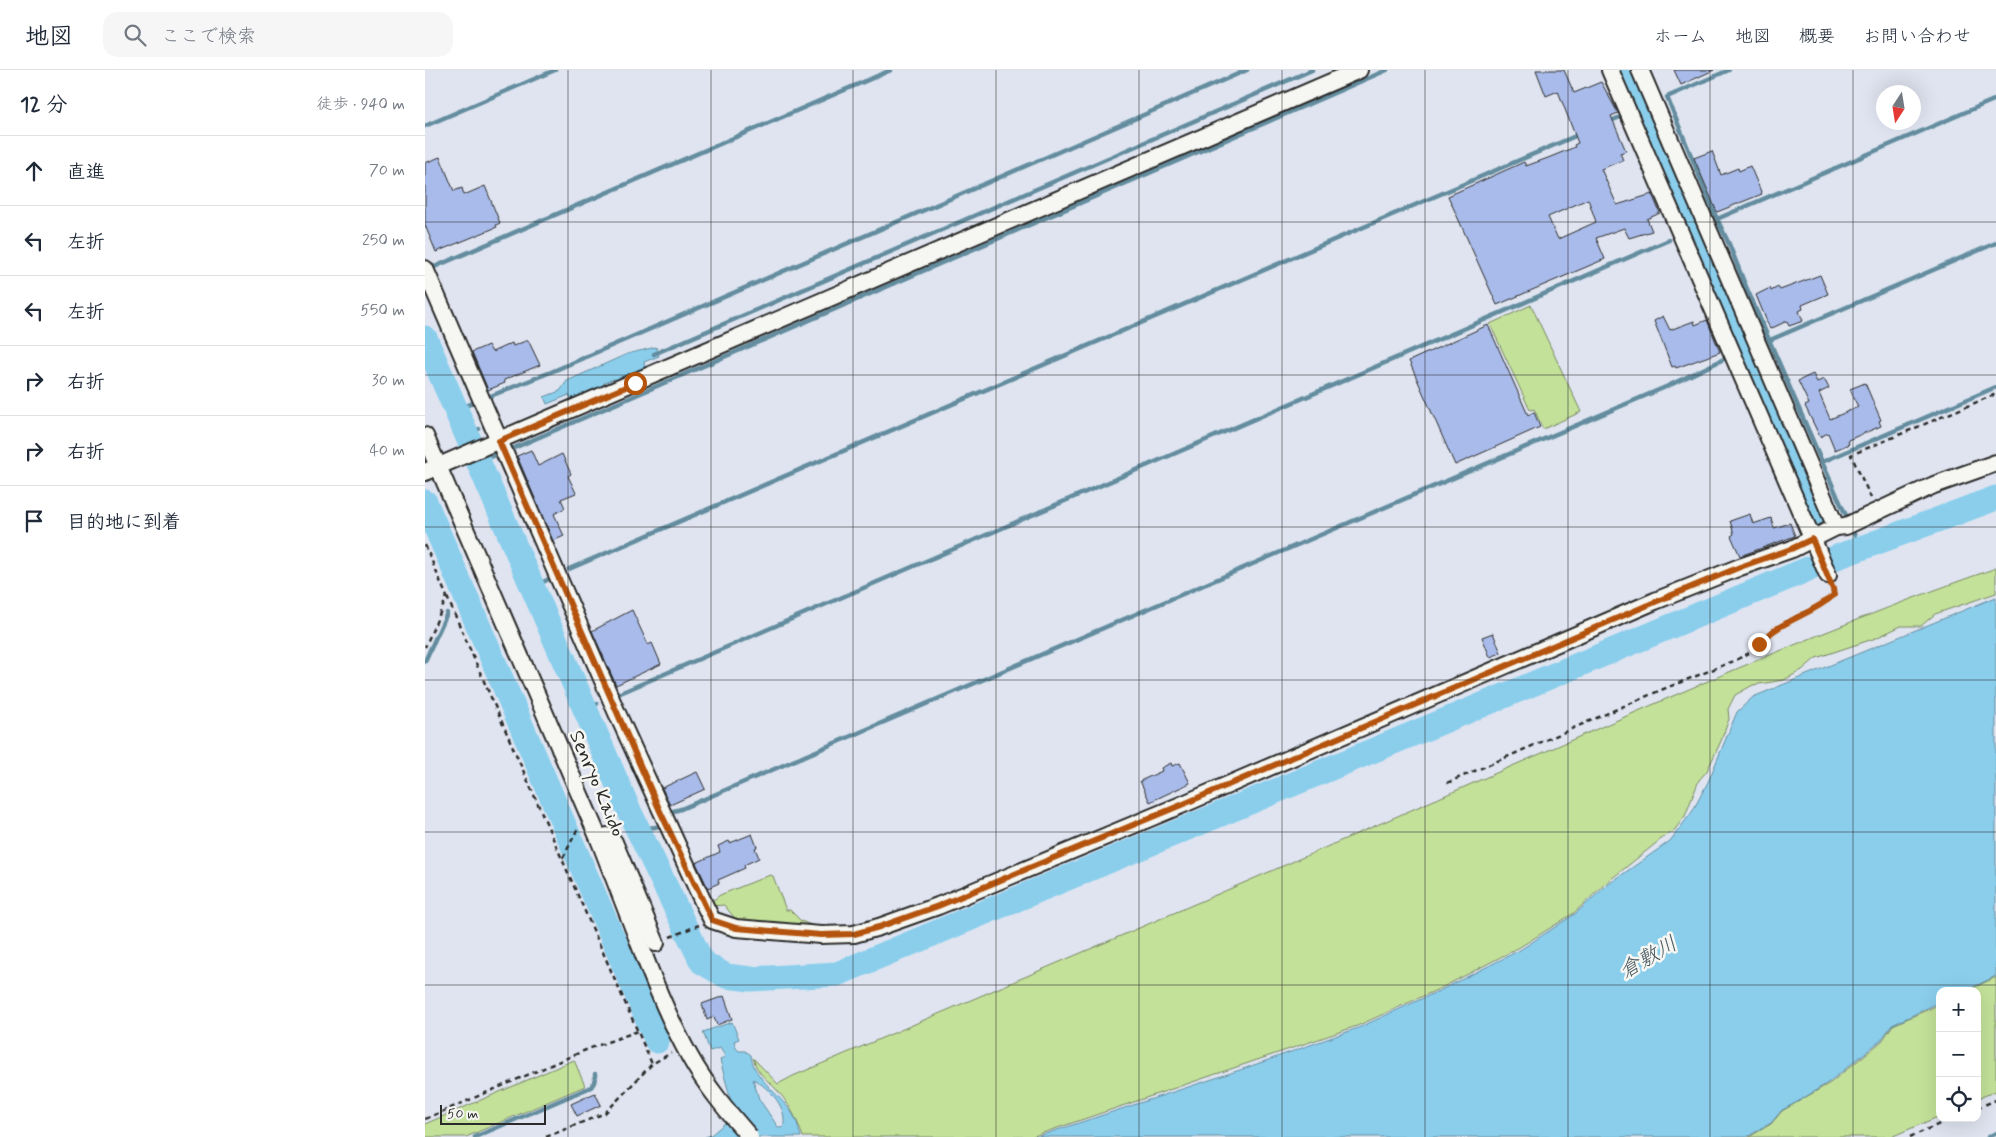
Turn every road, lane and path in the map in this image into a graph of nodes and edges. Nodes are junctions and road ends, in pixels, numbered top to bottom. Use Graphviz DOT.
graph roads {
  1 [pos="1359,70"];
  2 [pos="1609,70"];
  3 [pos="1640,70"];
  4 [pos="425,269"];
  5 [pos="1996,394"];
  6 [pos="425,436"];
  7 [pos="495,442"];
  8 [pos="1996,463"];
  9 [pos="430,470"];
  10 [pos="1877,511"];
  11 [pos="1845,525"];
  12 [pos="425,545"];
  13 [pos="1814,545"];
  14 [pos="1827,576"];
  15 [pos="447,597"];
  16 [pos="425,647"];
  17 [pos="1447,783"];
  18 [pos="579,828"];
  19 [pos="599,839"];
  20 [pos="563,858"];
  21 [pos="703,924"];
  22 [pos="662,940"];
  23 [pos="638,1031"];
  24 [pos="677,1049"];
  25 [pos="652,1064"];
  26 [pos="1996,1100"];
  27 [pos="1981,1106"];
  28 [pos="425,1119"];
  29 [pos="1944,1122"];
  30 [pos="545,1137"];
  31 [pos="750,1137"];
  32 [pos="1910,1137"];
  1 -- 7 [label="street"];
  2 -- 13 [label="street"];
  3 -- 11 [label="street"];
  4 -- 7 [label="street"];
  5 -- 10 [label="path"];
  6 -- 9 [label="street, Senryo Kaido"];
  7 -- 9 [label="street"];
  7 -- 13 [label="street"];
  8 -- 10 [label="street"];
  9 -- 19 [label="street, Senryo Kaido"];
  10 -- 11 [label="street"];
  11 -- 13 [label="street"];
  12 -- 15 [label="path"];
  13 -- 14 [label="street"];
  14 -- 17 [label="path"];
  15 -- 16 [label="path"];
  15 -- 20 [label="path"];
  18 -- 20 [label="path"];
  19 -- 22 [label="street"];
  19 -- 31 [label="street, Senryo Kaido, bridge"];
  20 -- 23 [label="path"];
  21 -- 22 [label="path"];
  23 -- 25 [label="path"];
  23 -- 28 [label="path"];
  24 -- 25 [label="path"];
  25 -- 30 [label="path"];
  26 -- 27 [label="path"];
  29 -- 32 [label="path"];
}
